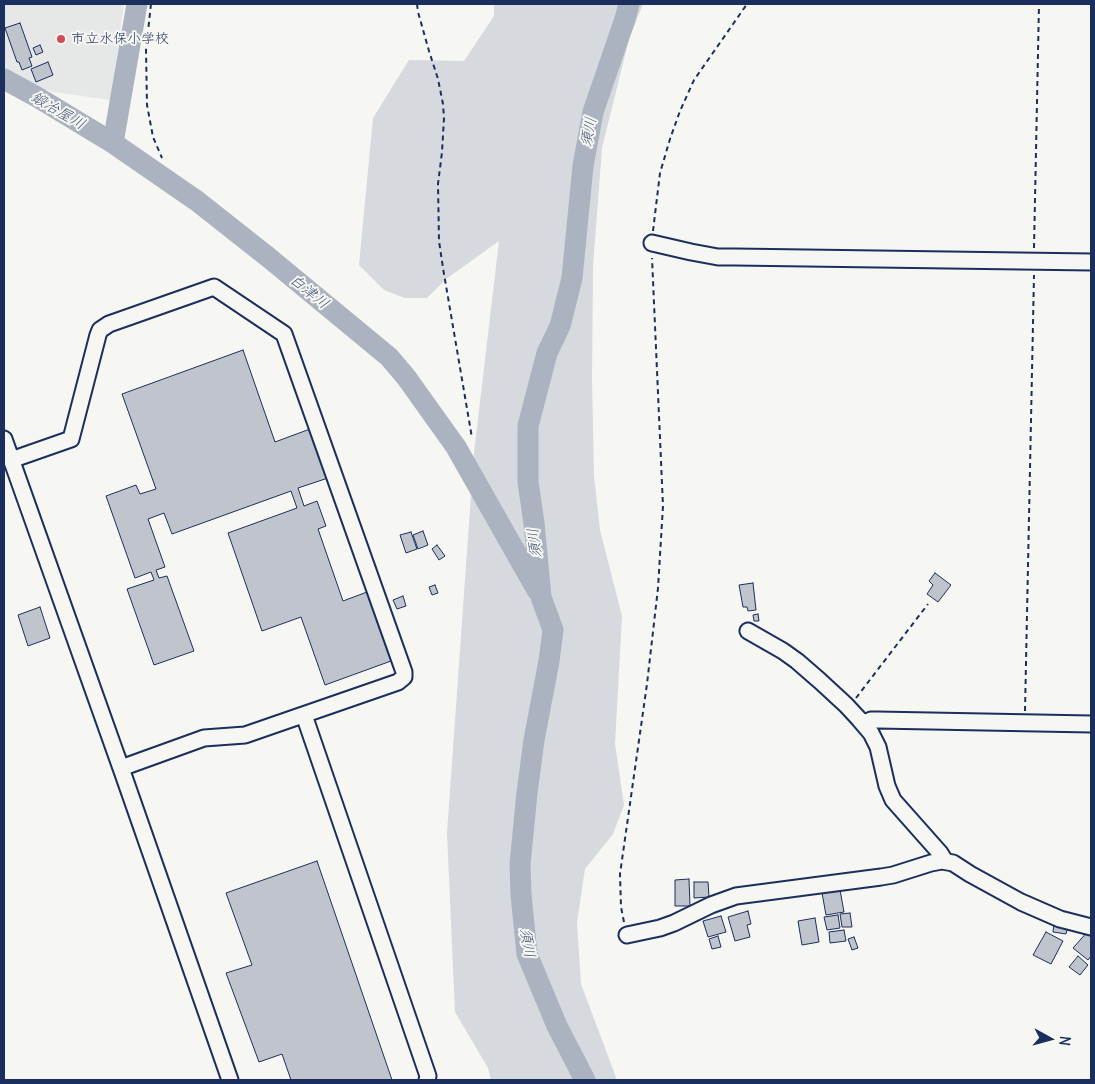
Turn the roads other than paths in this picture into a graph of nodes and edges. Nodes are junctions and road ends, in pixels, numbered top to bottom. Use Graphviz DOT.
graph roads {
  1 [pos="652,243"];
  2 [pos="1091,262"];
  3 [pos="4,439"];
  4 [pos="12,460"];
  5 [pos="748,631"];
  6 [pos="304,715"];
  7 [pos="863,724"];
  8 [pos="1091,724"];
  9 [pos="121,768"];
  10 [pos="945,861"];
  11 [pos="1091,927"];
  12 [pos="627,935"];
  13 [pos="230,1080"];
  14 [pos="427,1080"];
  1 -- 2 [label="street"];
  3 -- 4 [label="street"];
  4 -- 6 [label="street"];
  4 -- 9 [label="street"];
  5 -- 7 [label="street"];
  6 -- 9 [label="street"];
  6 -- 14 [label="street"];
  7 -- 8 [label="street"];
  7 -- 10 [label="street"];
  9 -- 13 [label="street"];
  10 -- 11 [label="street"];
  10 -- 12 [label="street"];
}
